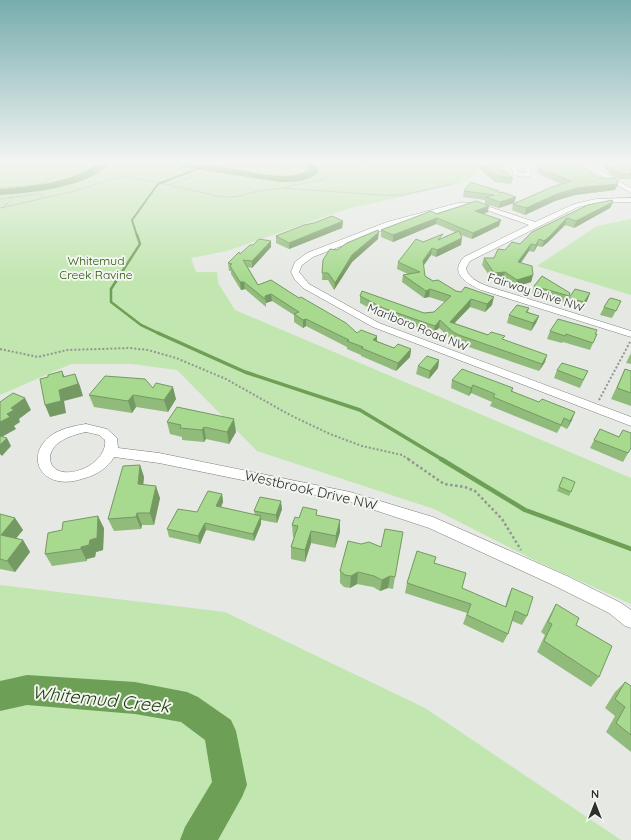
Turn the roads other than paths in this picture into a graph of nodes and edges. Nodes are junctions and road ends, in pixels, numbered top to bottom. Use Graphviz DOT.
graph roads {
  1 [pos="605,200"];
  2 [pos="536,225"];
  3 [pos="631,334"];
  4 [pos="631,422"];
  5 [pos="111,452"];
  6 [pos="631,620"];
  1 -- 2 [label="street, Fairway Drive NW"];
  2 -- 3 [label="street, Fairway Drive NW"];
  2 -- 4 [label="street, Marlboro Road NW"];
  5 -- 5 [label="street"];
  5 -- 6 [label="street, Westbrook Drive NW"];
}
